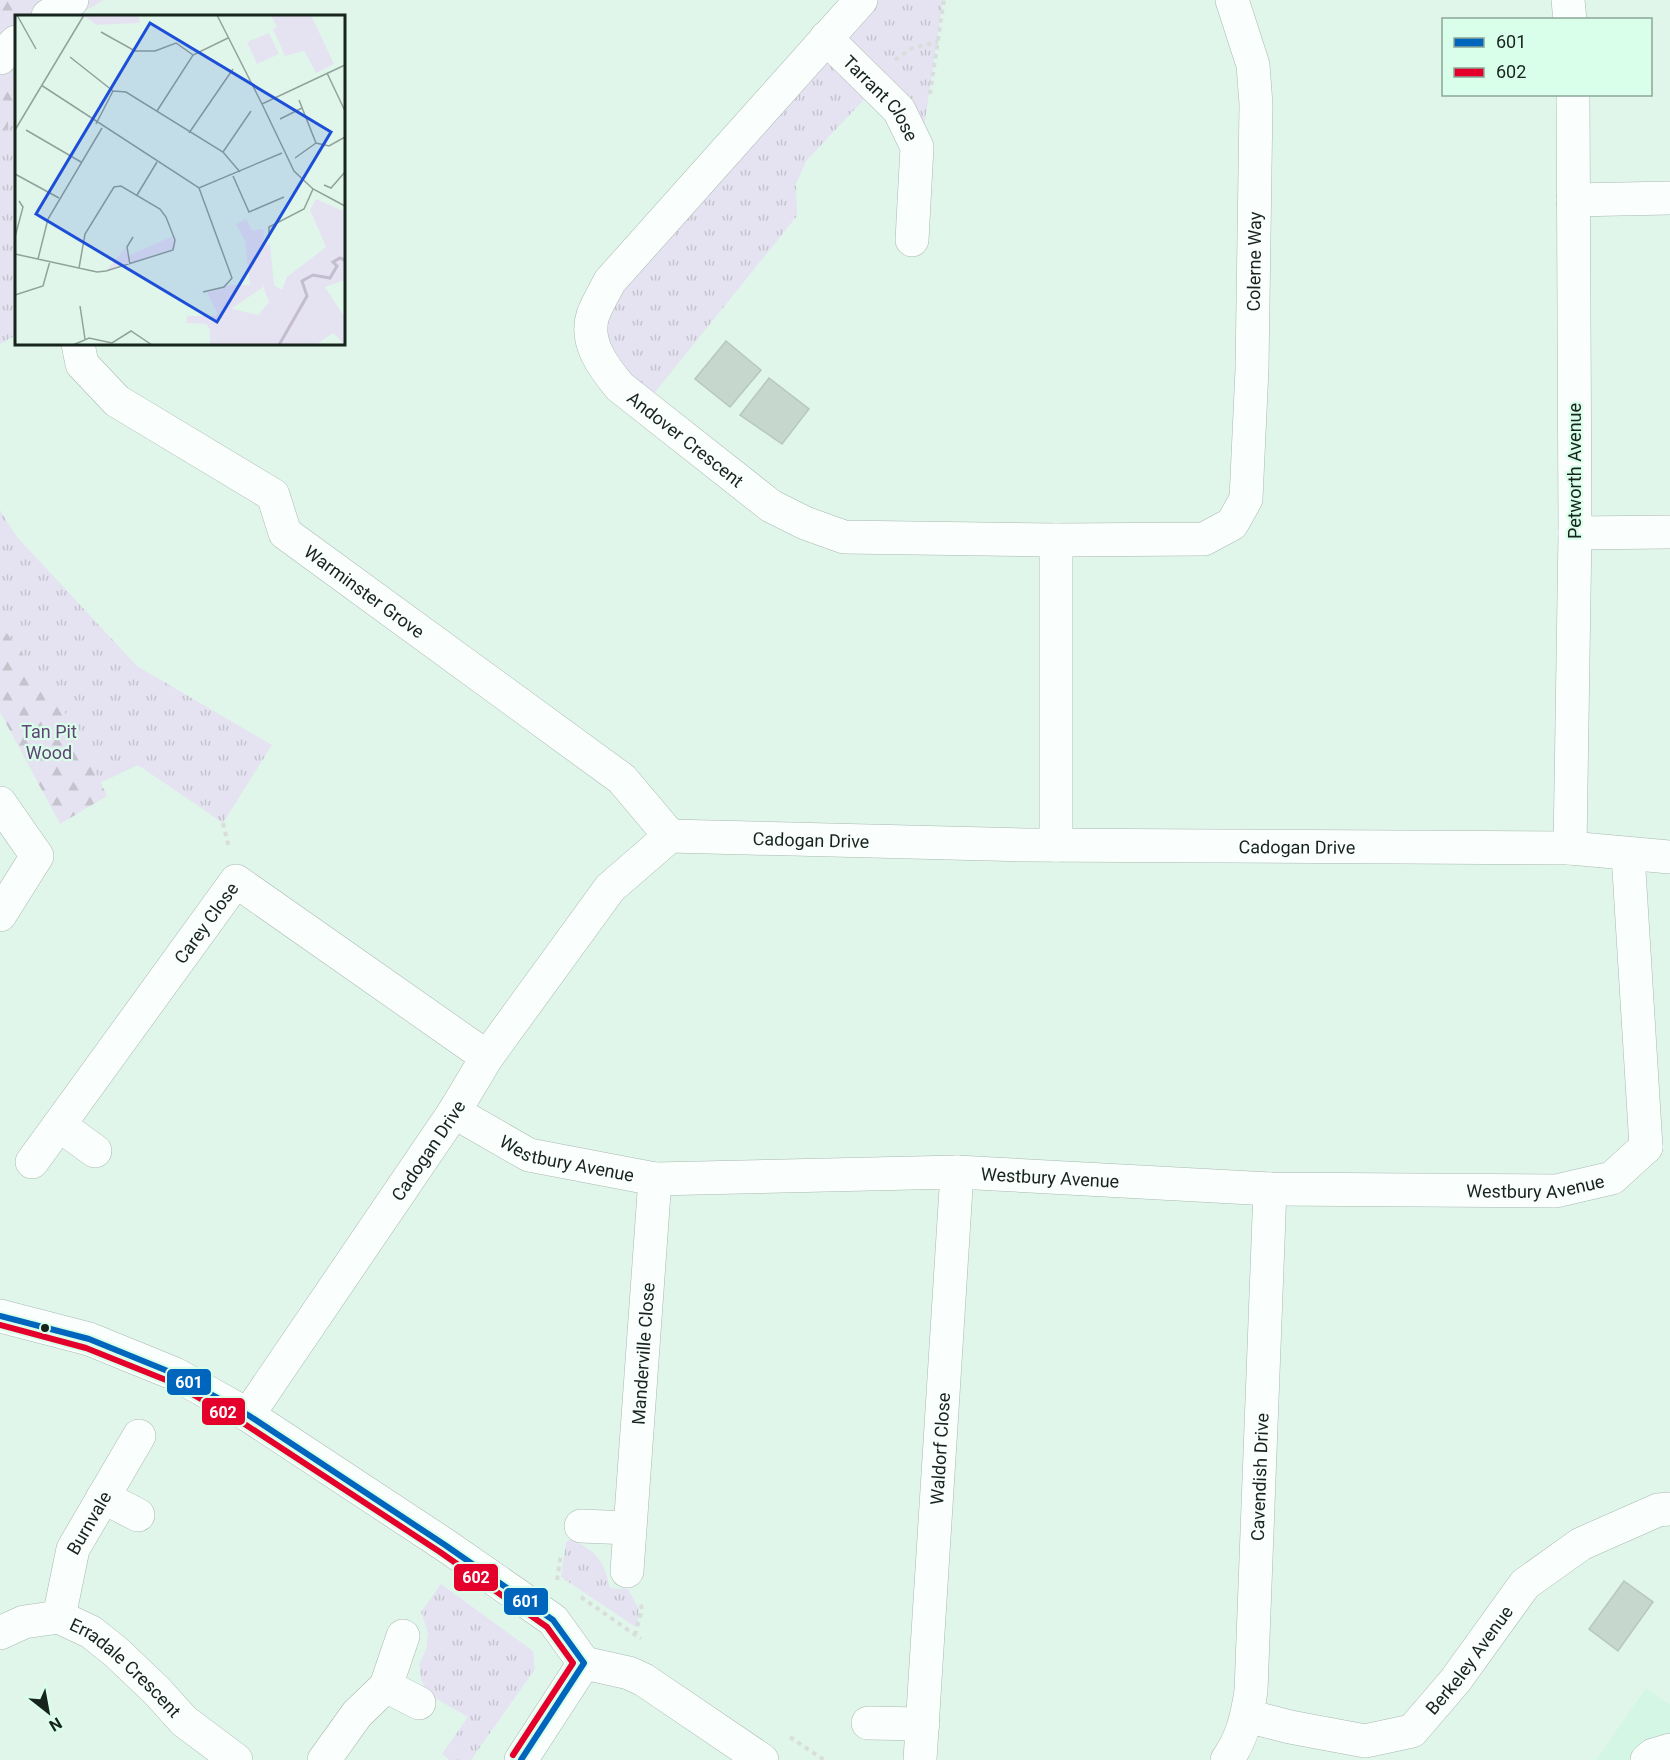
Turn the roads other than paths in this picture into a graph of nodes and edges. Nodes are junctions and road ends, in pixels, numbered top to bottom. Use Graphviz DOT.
graph roads {
  1 [pos="72,0"];
  2 [pos="861,0"];
  3 [pos="1232,0"];
  4 [pos="1568,0"];
  5 [pos="50,15"];
  6 [pos="1570,18"];
  7 [pos="826,38"];
  8 [pos="15,43"];
  9 [pos="0,58"];
  10 [pos="1573,96"];
  11 [pos="1670,198"];
  12 [pos="1573,200"];
  13 [pos="912,240"];
  14 [pos="78,345"];
  15 [pos="1232,524"];
  16 [pos="1670,532"];
  17 [pos="1575,533"];
  18 [pos="1056,540"];
  19 [pos="0,803"];
  20 [pos="670,836"];
  21 [pos="1056,845"];
  22 [pos="1570,848"];
  23 [pos="1628,854"];
  24 [pos="1670,857"];
  25 [pos="0,915"];
  26 [pos="487,1057"];
  27 [pos="454,1112"];
  28 [pos="59,1125"];
  29 [pos="95,1151"];
  30 [pos="1658,1151"];
  31 [pos="32,1161"];
  32 [pos="957,1172"];
  33 [pos="655,1179"];
  34 [pos="1270,1189"];
  35 [pos="0,1316"];
  36 [pos="248,1415"];
  37 [pos="139,1436"];
  38 [pos="103,1497"];
  39 [pos="1670,1509"];
  40 [pos="138,1515"];
  41 [pos="581,1526"];
  42 [pos="629,1528"];
  43 [pos="627,1571"];
  44 [pos="60,1617"];
  45 [pos="0,1633"];
  46 [pos="402,1636"];
  47 [pos="584,1663"];
  48 [pos="386,1686"];
  49 [pos="419,1702"];
  50 [pos="1247,1716"];
  51 [pos="868,1723"];
  52 [pos="923,1724"];
  53 [pos="1670,1750"];
  54 [pos="236,1760"];
  55 [pos="324,1760"];
  56 [pos="521,1760"];
  57 [pos="762,1760"];
  58 [pos="920,1760"];
  59 [pos="1227,1760"];
  60 [pos="1647,1760"];
  1 -- 5 [label="street"];
  2 -- 7 [label="street, Andover Crescent"];
  3 -- 15 [label="street, Colerne Way"];
  4 -- 6 [label="street"];
  7 -- 13 [label="street, Tarrant Close"];
  7 -- 18 [label="street, Andover Crescent"];
  8 -- 9 [label="street"];
  10 -- 12 [label="street, Petworth Avenue"];
  11 -- 12 [label="street"];
  12 -- 17 [label="street, Petworth Avenue"];
  14 -- 20 [label="street, Warminster Grove"];
  15 -- 18 [label="street, Andover Crescent"];
  16 -- 17 [label="street"];
  17 -- 22 [label="street, Petworth Avenue"];
  18 -- 21 [label="street"];
  19 -- 25 [label="street"];
  20 -- 21 [label="street, Cadogan Drive"];
  20 -- 26 [label="street, Cadogan Drive"];
  21 -- 22 [label="street, Cadogan Drive"];
  22 -- 23 [label="street, Cadogan Drive"];
  23 -- 24 [label="street, Cadogan Drive"];
  23 -- 30 [label="street"];
  26 -- 27 [label="street, Cadogan Drive"];
  26 -- 28 [label="street, Carey Close"];
  27 -- 33 [label="street, Westbury Avenue"];
  27 -- 36 [label="street, Cadogan Drive"];
  28 -- 29 [label="street"];
  28 -- 31 [label="street, Carey Close"];
  30 -- 34 [label="street, Westbury Avenue"];
  32 -- 33 [label="street, Westbury Avenue"];
  32 -- 34 [label="street, Westbury Avenue"];
  32 -- 52 [label="street, Waldorf Close"];
  33 -- 42 [label="street, Manderville Close"];
  34 -- 50 [label="street, Cavendish Drive"];
  35 -- 36 [label="street"];
  36 -- 47 [label="street"];
  37 -- 38 [label="street, Burnvale"];
  38 -- 40 [label="street"];
  38 -- 44 [label="street, Burnvale"];
  39 -- 50 [label="street, Berkeley Avenue"];
  41 -- 42 [label="street"];
  42 -- 43 [label="street, Manderville Close"];
  44 -- 45 [label="street, Erradale Crescent"];
  44 -- 54 [label="street, Erradale Crescent"];
  46 -- 48 [label="street"];
  47 -- 56 [label="street"];
  47 -- 57 [label="street"];
  48 -- 49 [label="street"];
  48 -- 55 [label="street"];
  50 -- 59 [label="street, Cavendish Drive"];
  51 -- 52 [label="street"];
  52 -- 58 [label="street, Waldorf Close"];
  53 -- 60 [label="street"];
}
